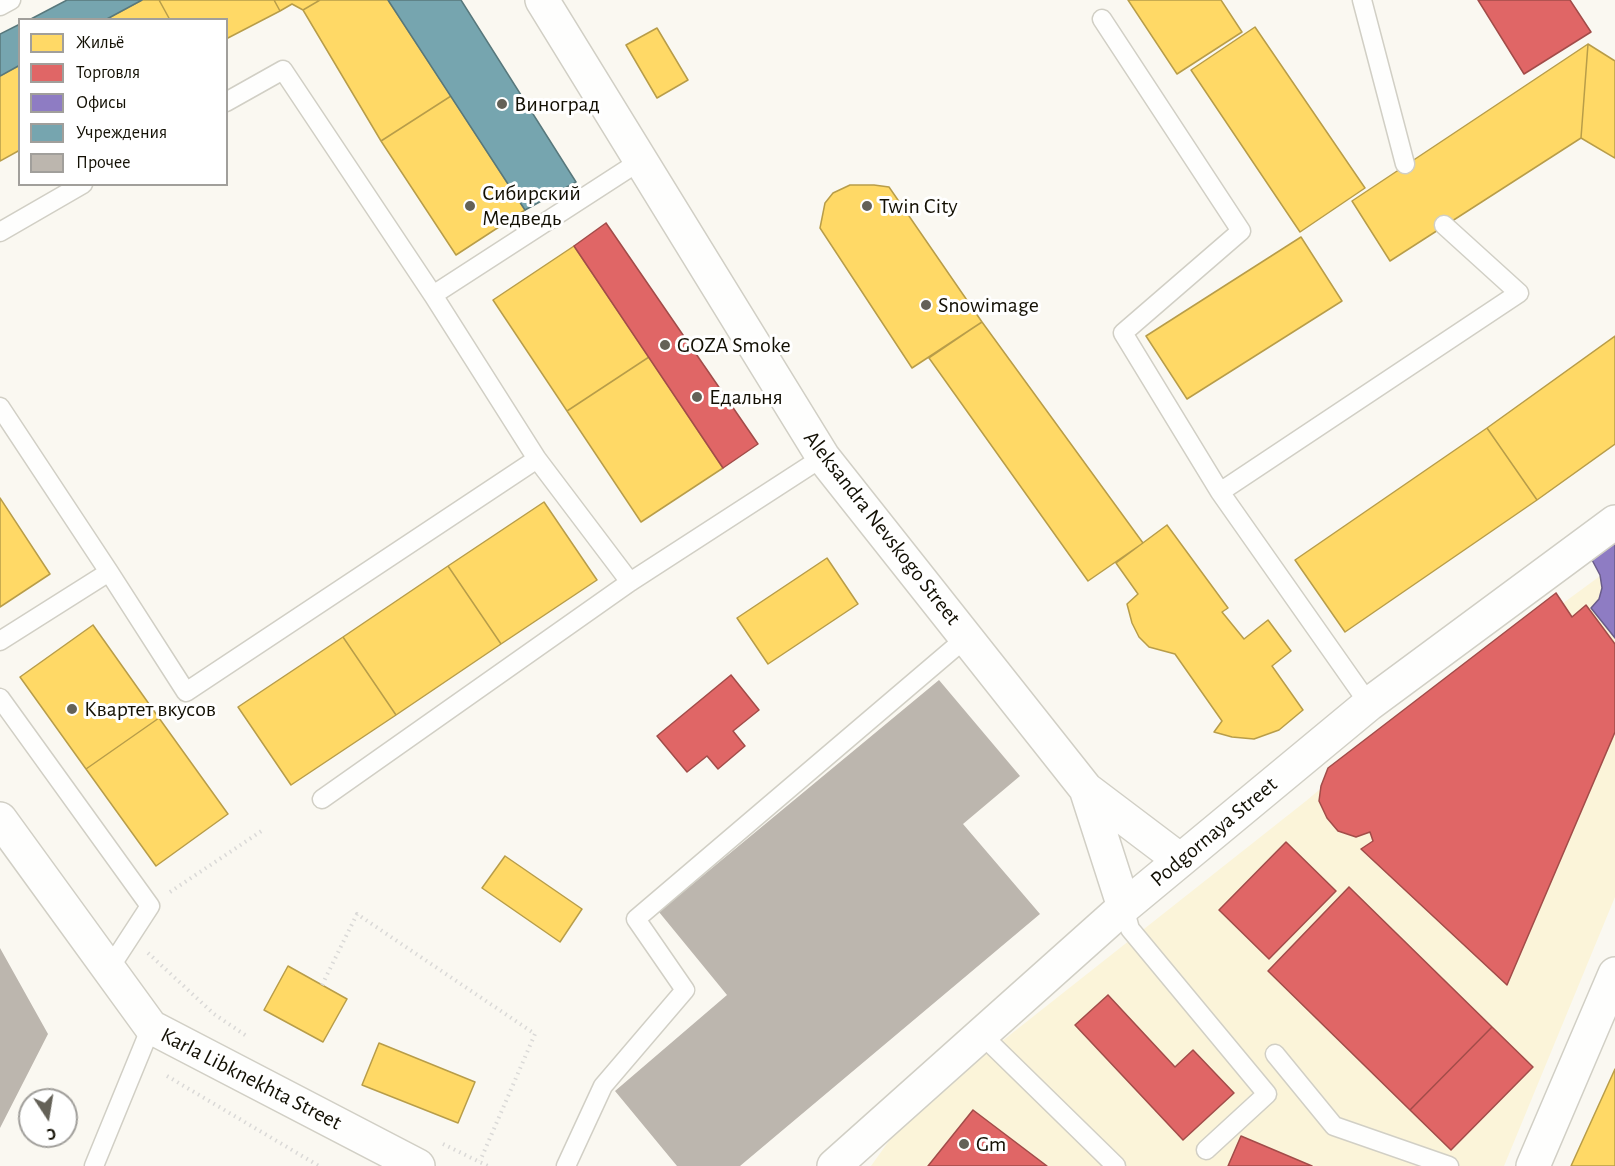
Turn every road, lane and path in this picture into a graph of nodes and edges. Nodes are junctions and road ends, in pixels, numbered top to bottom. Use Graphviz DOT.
graph roads {
  1 [pos="11,0"];
  2 [pos="542,0"];
  3 [pos="1362,0"];
  4 [pos="0,6"];
  5 [pos="1102,19"];
  6 [pos="228,101"];
  7 [pos="640,161"];
  8 [pos="1405,164"];
  9 [pos="80,186"];
  10 [pos="1444,225"];
  11 [pos="0,232"];
  12 [pos="433,295"];
  13 [pos="0,407"];
  14 [pos="823,457"];
  15 [pos="537,459"];
  16 [pos="1220,492"];
  17 [pos="1615,522"];
  18 [pos="109,572"];
  19 [pos="630,582"];
  20 [pos="967,637"];
  21 [pos="0,641"];
  22 [pos="0,698"];
  23 [pos="1369,704"];
  24 [pos="1086,789"];
  25 [pos="322,799"];
  26 [pos="0,819"];
  27 [pos="263,830"];
  28 [pos="1180,860"];
  29 [pos="169,893"];
  30 [pos="150,906"];
  31 [pos="1124,907"];
  32 [pos="109,969"];
  33 [pos="1615,974"];
  34 [pos="322,985"];
  35 [pos="152,1027"];
  36 [pos="981,1034"];
  37 [pos="253,1041"];
  38 [pos="1275,1054"];
  39 [pos="1206,1150"];
  40 [pos="428,1154"];
  41 [pos="480,1161"];
  42 [pos="94,1166"];
  43 [pos="488,1166"];
  44 [pos="566,1166"];
  45 [pos="834,1166"];
  46 [pos="1116,1166"];
  47 [pos="1449,1166"];
  48 [pos="1533,1166"];
  1 -- 4 [label="lane"];
  2 -- 7 [label="street, Aleksandra Nevskogo Street"];
  3 -- 8 [label="lane"];
  5 -- 16 [label="lane"];
  6 -- 12 [label="lane"];
  7 -- 12 [label="lane"];
  7 -- 14 [label="street, Aleksandra Nevskogo Street"];
  9 -- 11 [label="lane"];
  10 -- 16 [label="lane"];
  12 -- 15 [label="lane"];
  13 -- 18 [label="lane"];
  14 -- 19 [label="lane"];
  14 -- 20 [label="street, Aleksandra Nevskogo Street"];
  15 -- 18 [label="lane"];
  15 -- 19 [label="lane"];
  16 -- 23 [label="lane"];
  17 -- 23 [label="street, Podgornaya Street"];
  18 -- 21 [label="lane"];
  19 -- 25 [label="lane"];
  20 -- 24 [label="street, Aleksandra Nevskogo Street"];
  20 -- 44 [label="lane"];
  22 -- 30 [label="lane"];
  23 -- 28 [label="street, Podgornaya Street"];
  24 -- 28 [label="street, Aleksandra Nevskogo Street"];
  24 -- 31 [label="street"];
  26 -- 32 [label="street, Karla Libknekhta Street"];
  27 -- 29 [label="path"];
  28 -- 31 [label="street, Podgornaya Street"];
  30 -- 32 [label="lane"];
  30 -- 37 [label="path"];
  31 -- 36 [label="street, Podgornaya Street"];
  31 -- 39 [label="lane"];
  32 -- 35 [label="street, Karla Libknekhta Street"];
  33 -- 48 [label="street"];
  34 -- 41 [label="path"];
  35 -- 40 [label="street, Karla Libknekhta Street"];
  35 -- 42 [label="lane"];
  36 -- 45 [label="street, Podgornaya Street"];
  36 -- 46 [label="lane"];
  38 -- 47 [label="lane"];
  40 -- 41 [label="path"];
  41 -- 43 [label="path"];
}
